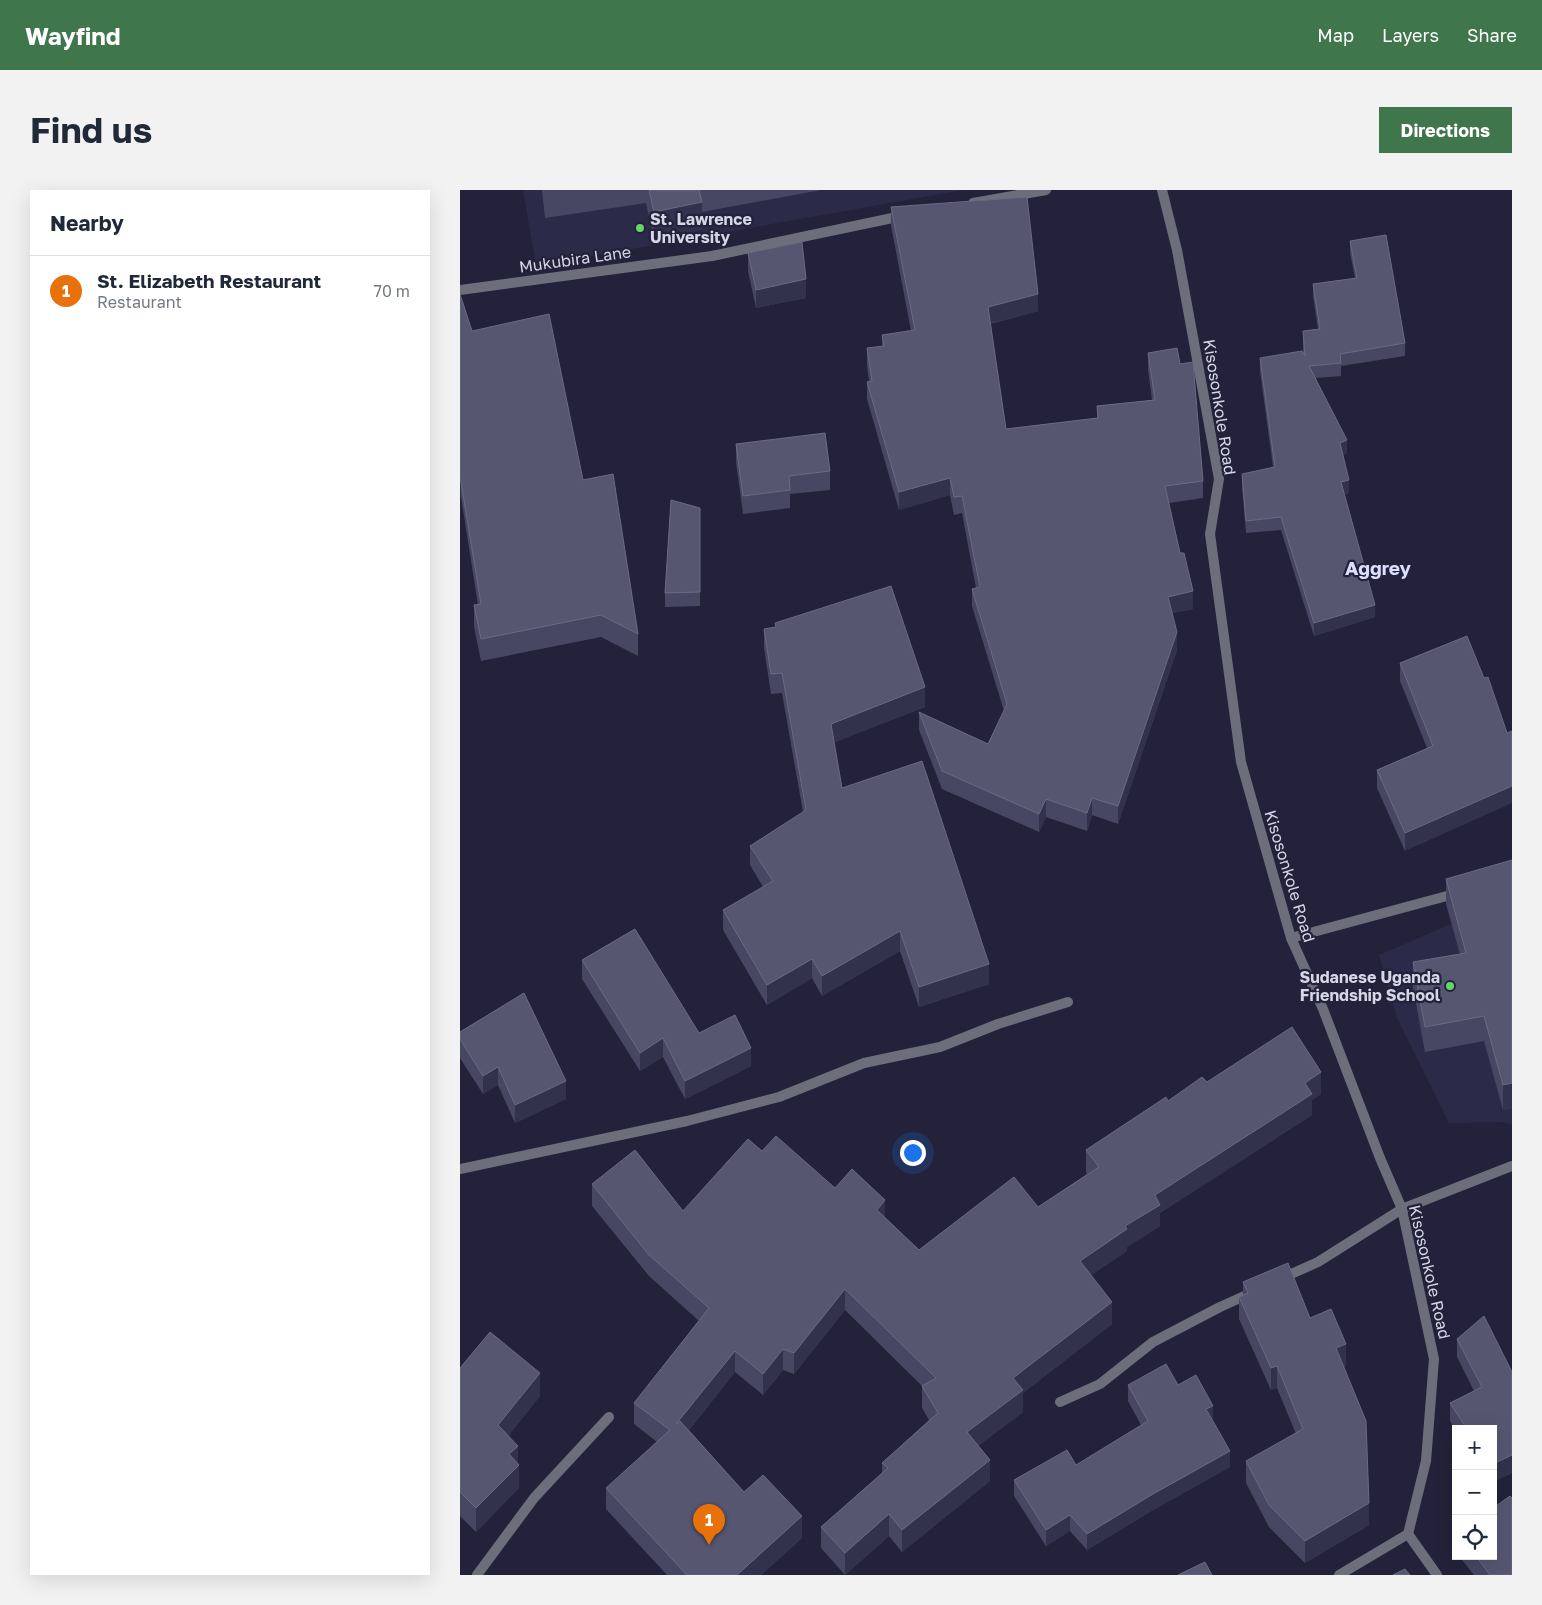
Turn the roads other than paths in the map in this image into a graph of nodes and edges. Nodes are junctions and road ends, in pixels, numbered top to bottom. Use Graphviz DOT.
graph roads {
  1 [pos="1046,190"];
  2 [pos="1162,190"];
  3 [pos="961,205"];
  4 [pos="912,214"];
  5 [pos="460,290"];
  6 [pos="1464,892"];
  7 [pos="1291,938"];
  8 [pos="1068,1002"];
  9 [pos="1512,1166"];
  10 [pos="460,1169"];
  11 [pos="1402,1210"];
  12 [pos="1060,1402"];
  13 [pos="610,1417"];
  14 [pos="1408,1534"];
  15 [pos="477,1575"];
  16 [pos="1339,1575"];
  17 [pos="1437,1575"];
  1 -- 3 [label="street"];
  2 -- 7 [label="street, Kisosonkole Road"];
  4 -- 5 [label="street, Mukubira Lane"];
  6 -- 7 [label="street"];
  7 -- 11 [label="street, Kisosonkole Road"];
  8 -- 10 [label="street"];
  9 -- 11 [label="street"];
  11 -- 12 [label="street"];
  11 -- 14 [label="street, Kisosonkole Road"];
  13 -- 15 [label="street"];
  14 -- 16 [label="street"];
  14 -- 17 [label="street"];
}
